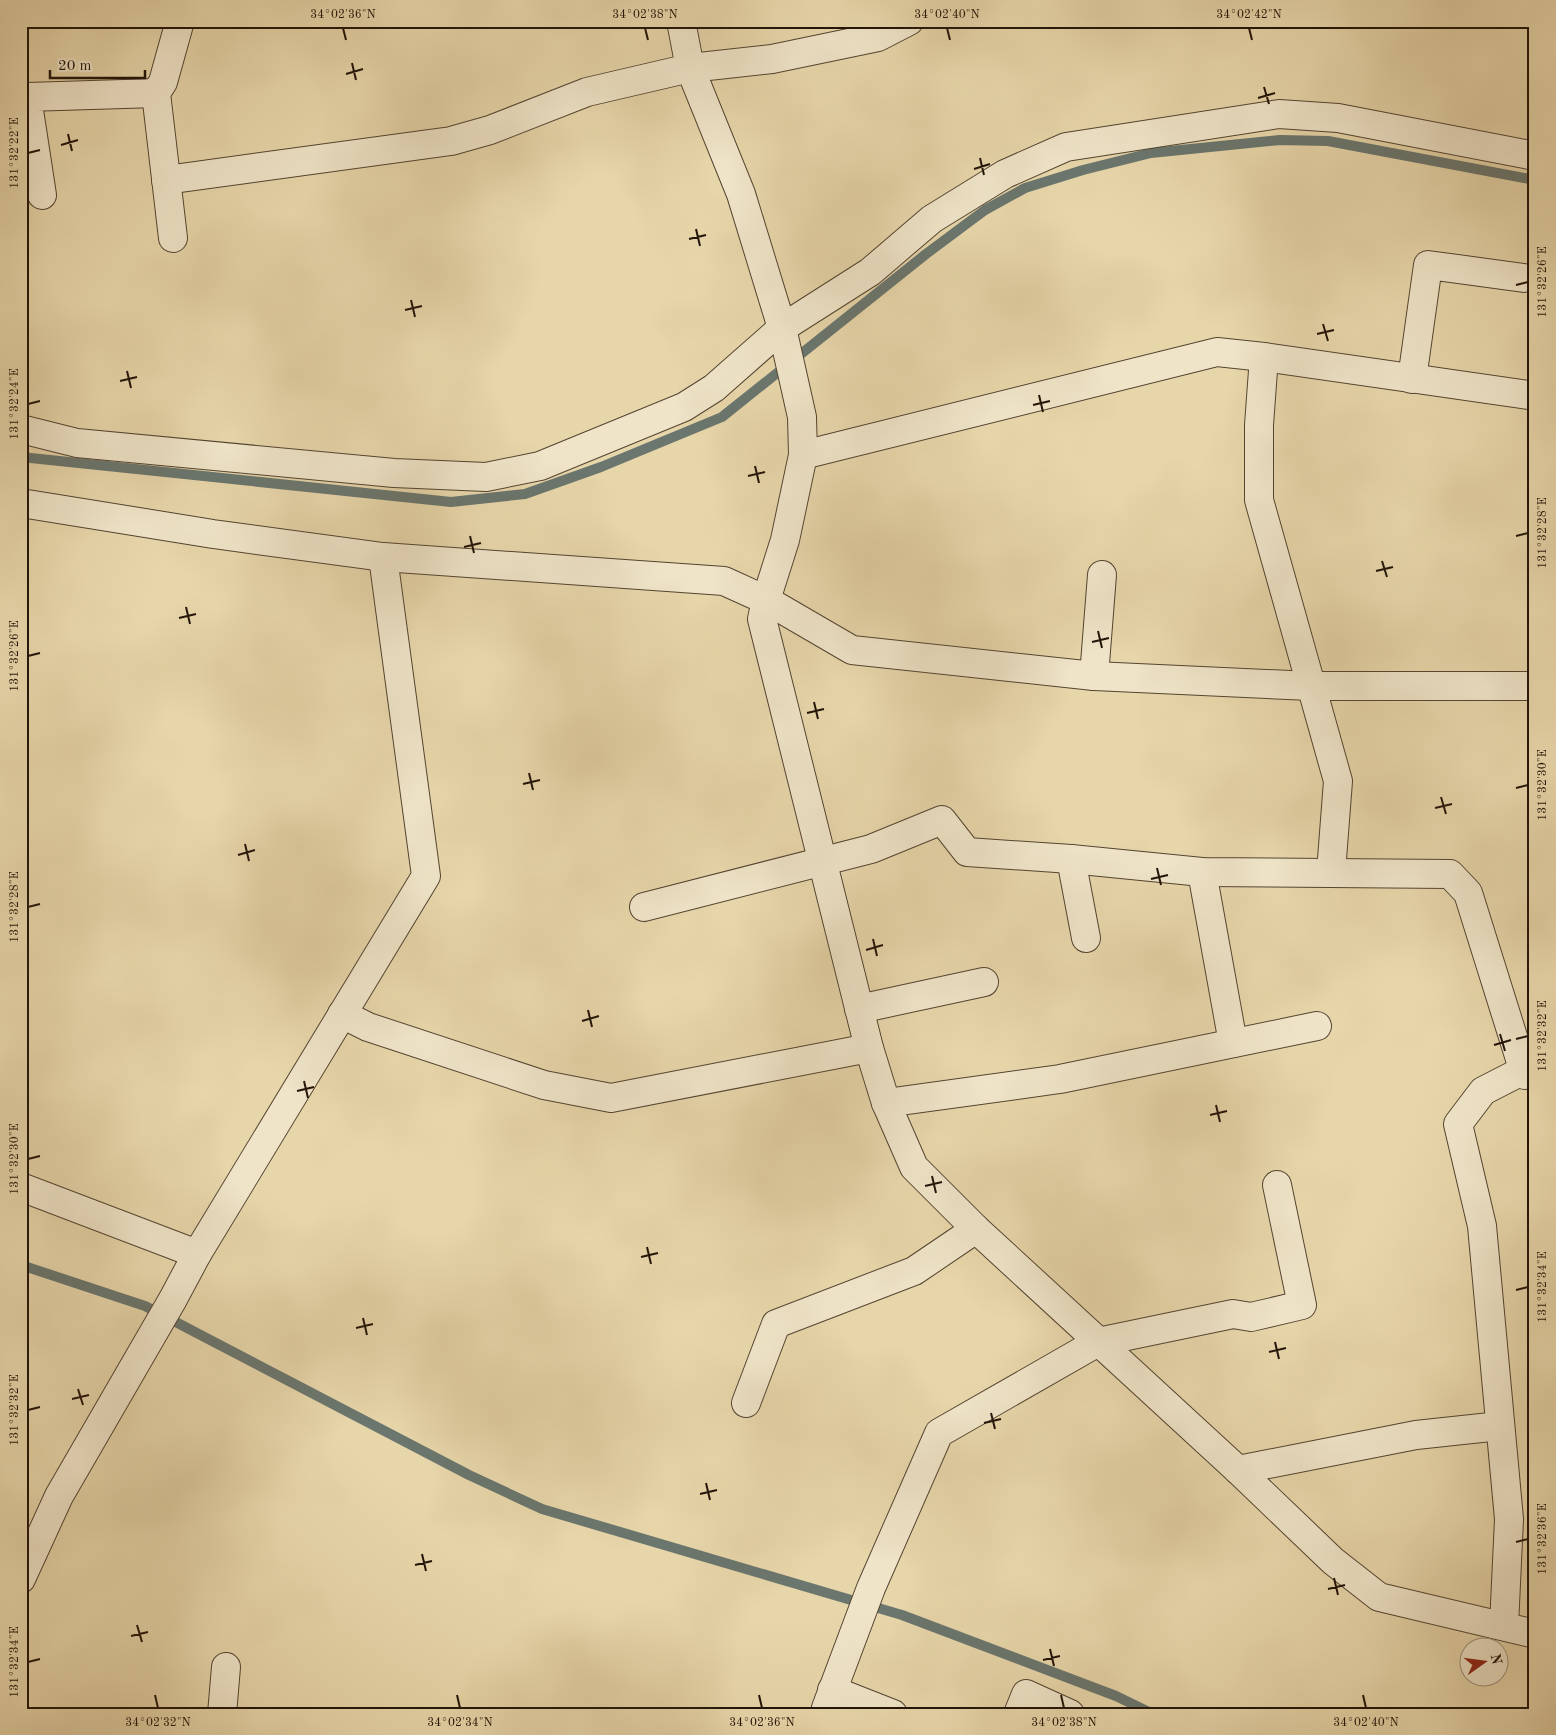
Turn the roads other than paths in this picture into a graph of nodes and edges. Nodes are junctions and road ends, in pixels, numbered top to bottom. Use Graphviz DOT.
graph roads {
  1 [pos="180,21"];
  2 [pos="681,21"];
  3 [pos="909,21"];
  4 [pos="872,29"];
  5 [pos="690,68"];
  6 [pos="156,93"];
  7 [pos="1535,156"];
  8 [pos="166,180"];
  9 [pos="42,195"];
  10 [pos="173,238"];
  11 [pos="1524,278"];
  12 [pos="784,334"];
  13 [pos="1264,357"];
  14 [pos="1412,379"];
  15 [pos="1535,396"];
  16 [pos="21,429"];
  17 [pos="803,455"];
  18 [pos="21,503"];
  19 [pos="383,557"];
  20 [pos="1102,576"];
  21 [pos="766,600"];
  22 [pos="1094,676"];
  23 [pos="1311,686"];
  24 [pos="1535,686"];
  25 [pos="1071,859"];
  26 [pos="823,861"];
  27 [pos="1202,872"];
  28 [pos="1331,872"];
  29 [pos="644,907"];
  30 [pos="1086,938"];
  31 [pos="984,982"];
  32 [pos="859,1010"];
  33 [pos="342,1014"];
  34 [pos="1317,1026"];
  35 [pos="1233,1044"];
  36 [pos="869,1048"];
  37 [pos="1528,1071"];
  38 [pos="886,1103"];
  39 [pos="1277,1185"];
  40 [pos="21,1186"];
  41 [pos="976,1229"];
  42 [pos="198,1254"];
  43 [pos="1098,1342"];
  44 [pos="746,1404"];
  45 [pos="1500,1426"];
  46 [pos="1238,1470"];
  47 [pos="21,1579"];
  48 [pos="1504,1626"];
  49 [pos="1535,1634"];
  50 [pos="226,1667"];
  51 [pos="831,1702"];
  52 [pos="222,1714"];
  53 [pos="893,1714"];
  54 [pos="1018,1714"];
  55 [pos="1070,1714"];
  1 -- 6 [label="street"];
  2 -- 5 [label="street"];
  3 -- 4 [label="street"];
  4 -- 5 [label="street"];
  5 -- 8 [label="street"];
  5 -- 12 [label="street"];
  6 -- 8 [label="street"];
  6 -- 9 [label="street"];
  7 -- 12 [label="street"];
  8 -- 10 [label="street"];
  11 -- 14 [label="street"];
  12 -- 16 [label="street"];
  12 -- 17 [label="street"];
  13 -- 14 [label="street"];
  13 -- 17 [label="street"];
  13 -- 23 [label="street"];
  14 -- 15 [label="street"];
  17 -- 21 [label="street"];
  18 -- 19 [label="street"];
  19 -- 21 [label="street"];
  19 -- 33 [label="street"];
  20 -- 22 [label="street"];
  21 -- 22 [label="street"];
  21 -- 26 [label="street"];
  22 -- 23 [label="street"];
  23 -- 24 [label="street"];
  23 -- 28 [label="street"];
  25 -- 26 [label="street"];
  25 -- 27 [label="street"];
  25 -- 30 [label="street"];
  26 -- 29 [label="street"];
  26 -- 32 [label="street"];
  27 -- 28 [label="street"];
  27 -- 35 [label="street"];
  28 -- 37 [label="street"];
  31 -- 32 [label="street"];
  32 -- 36 [label="street"];
  33 -- 36 [label="street"];
  33 -- 42 [label="street"];
  34 -- 35 [label="street"];
  35 -- 38 [label="street"];
  36 -- 38 [label="street"];
  37 -- 45 [label="street"];
  38 -- 41 [label="street"];
  39 -- 43 [label="street"];
  40 -- 42 [label="street"];
  41 -- 43 [label="street"];
  41 -- 44 [label="street"];
  42 -- 47 [label="street"];
  43 -- 46 [label="street"];
  43 -- 51 [label="street"];
  45 -- 46 [label="street"];
  45 -- 48 [label="street"];
  46 -- 48 [label="street"];
  48 -- 49 [label="street"];
  50 -- 52 [label="street"];
  51 -- 53 [label="street"];
  54 -- 55 [label="street"];
}
